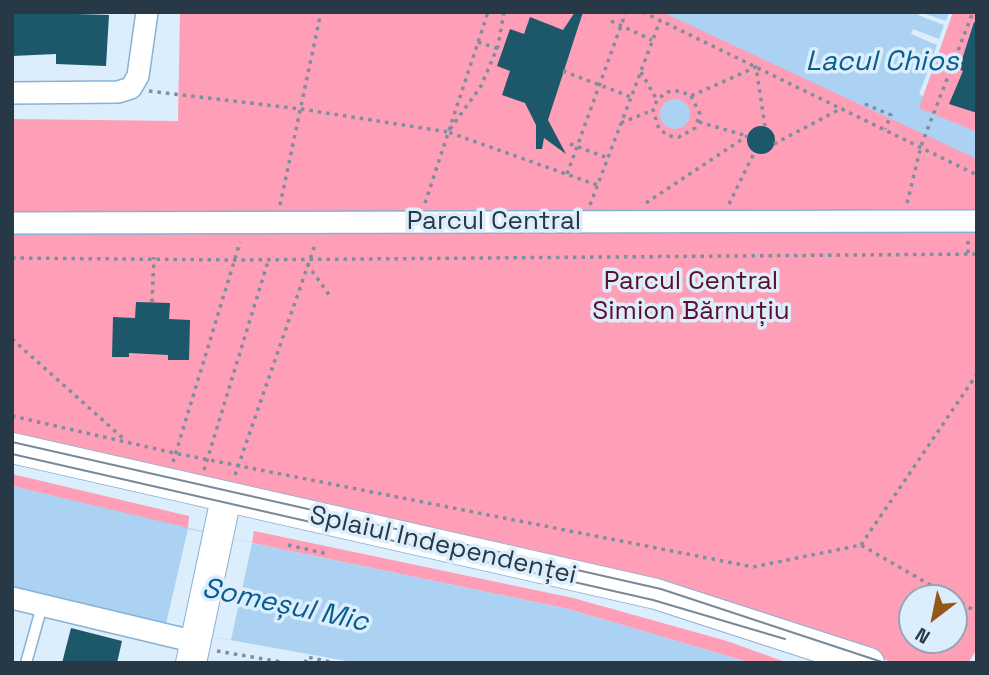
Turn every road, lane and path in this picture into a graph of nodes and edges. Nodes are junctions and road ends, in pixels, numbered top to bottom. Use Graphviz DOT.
graph roads {
  1 [pos="147,12"];
  2 [pos="321,12"];
  3 [pos="488,12"];
  4 [pos="504,12"];
  5 [pos="626,12"];
  6 [pos="643,12"];
  7 [pos="973,12"];
  8 [pos="660,21"];
  9 [pos="611,22"];
  10 [pos="621,26"];
  11 [pos="652,40"];
  12 [pos="478,42"];
  13 [pos="500,50"];
  14 [pos="957,54"];
  15 [pos="963,56"];
  16 [pos="756,67"];
  17 [pos="563,71"];
  18 [pos="640,71"];
  19 [pos="600,85"];
  20 [pos="131,88"];
  21 [pos="12,93"];
  22 [pos="691,96"];
  23 [pos="631,97"];
  24 [pos="657,100"];
  25 [pos="865,104"];
  26 [pos="301,108"];
  27 [pos="842,108"];
  28 [pos="653,110"];
  29 [pos="699,122"];
  30 [pos="621,123"];
  31 [pos="765,126"];
  32 [pos="885,129"];
  33 [pos="449,132"];
  34 [pos="570,144"];
  35 [pos="774,144"];
  36 [pos="577,146"];
  37 [pos="921,146"];
  38 [pos="754,152"];
  39 [pos="608,158"];
  40 [pos="567,174"];
  41 [pos="977,175"];
  42 [pos="597,185"];
  43 [pos="280,205"];
  44 [pos="424,205"];
  45 [pos="906,205"];
  46 [pos="590,206"];
  47 [pos="642,206"];
  48 [pos="729,206"];
  49 [pos="977,221"];
  50 [pos="12,223"];
  51 [pos="315,250"];
  52 [pos="239,251"];
  53 [pos="977,254"];
  54 [pos="154,257"];
  55 [pos="313,257"];
  56 [pos="12,258"];
  57 [pos="269,258"];
  58 [pos="237,260"];
  59 [pos="306,263"];
  60 [pos="330,296"];
  61 [pos="152,302"];
  62 [pos="12,339"];
  63 [pos="977,374"];
  64 [pos="12,416"];
  65 [pos="127,442"];
  66 [pos="12,448"];
  67 [pos="174,453"];
  68 [pos="206,458"];
  69 [pos="237,463"];
  70 [pos="230,489"];
  71 [pos="310,542"];
  72 [pos="288,545"];
  73 [pos="861,545"];
  74 [pos="309,549"];
  75 [pos="328,554"];
  76 [pos="929,584"];
  77 [pos="12,598"];
  78 [pos="42,606"];
  79 [pos="200,646"];
  80 [pos="26,663"];
  81 [pos="287,663"];
  82 [pos="305,663"];
  83 [pos="336,663"];
  84 [pos="869,663"];
  1 -- 20 [label="street"];
  2 -- 26 [label="path"];
  3 -- 12 [label="path"];
  4 -- 13 [label="path"];
  5 -- 10 [label="path"];
  6 -- 8 [label="path"];
  7 -- 14 [label="path"];
  8 -- 11 [label="path"];
  8 -- 16 [label="path"];
  9 -- 10 [label="path"];
  10 -- 11 [label="path"];
  10 -- 19 [label="path"];
  11 -- 18 [label="path"];
  12 -- 13 [label="path"];
  12 -- 33 [label="path"];
  13 -- 33 [label="path"];
  14 -- 15 [label="path"];
  14 -- 37 [label="path"];
  16 -- 22 [label="path"];
  16 -- 27 [label="path"];
  16 -- 31 [label="path"];
  17 -- 19 [label="path"];
  18 -- 23 [label="path"];
  18 -- 24 [label="path"];
  19 -- 23 [label="path"];
  19 -- 36 [label="path"];
  20 -- 21 [label="street"];
  20 -- 26 [label="path"];
  22 -- 24 [label="path"];
  22 -- 29 [label="path"];
  23 -- 30 [label="path"];
  24 -- 28 [label="path"];
  25 -- 32 [label="path"];
  26 -- 33 [label="path"];
  26 -- 43 [label="path"];
  27 -- 32 [label="path"];
  27 -- 35 [label="path"];
  28 -- 29 [label="path"];
  28 -- 30 [label="path"];
  29 -- 47 [label="path"];
  30 -- 39 [label="path"];
  32 -- 37 [label="path"];
  33 -- 40 [label="path"];
  33 -- 44 [label="path"];
  34 -- 36 [label="path"];
  36 -- 39 [label="path"];
  36 -- 40 [label="path"];
  37 -- 41 [label="path"];
  37 -- 45 [label="path"];
  38 -- 48 [label="path"];
  39 -- 42 [label="path"];
  40 -- 42 [label="path"];
  42 -- 46 [label="path"];
  49 -- 50 [label="street, Parcul Central"];
  51 -- 55 [label="path"];
  52 -- 58 [label="path"];
  53 -- 55 [label="path"];
  54 -- 56 [label="path"];
  54 -- 58 [label="path"];
  54 -- 61 [label="path"];
  55 -- 57 [label="path"];
  55 -- 59 [label="path"];
  57 -- 58 [label="path"];
  57 -- 68 [label="path"];
  58 -- 67 [label="path"];
  59 -- 60 [label="path"];
  59 -- 69 [label="path"];
  62 -- 65 [label="path"];
  63 -- 73 [label="path"];
  64 -- 65 [label="path"];
  65 -- 67 [label="path"];
  66 -- 70 [label="main road, Splaiul Independenței"];
  67 -- 68 [label="path"];
  68 -- 69 [label="path"];
  69 -- 70 [label="path"];
  69 -- 73 [label="path"];
  70 -- 79 [label="main road"];
  70 -- 84 [label="main road, Splaiul Independenței"];
  71 -- 74 [label="path"];
  72 -- 74 [label="path"];
  73 -- 76 [label="path"];
  74 -- 75 [label="path"];
  77 -- 78 [label="street"];
  78 -- 79 [label="street"];
  78 -- 80 [label="lane"];
  79 -- 81 [label="path"];
  82 -- 83 [label="path"];
}
